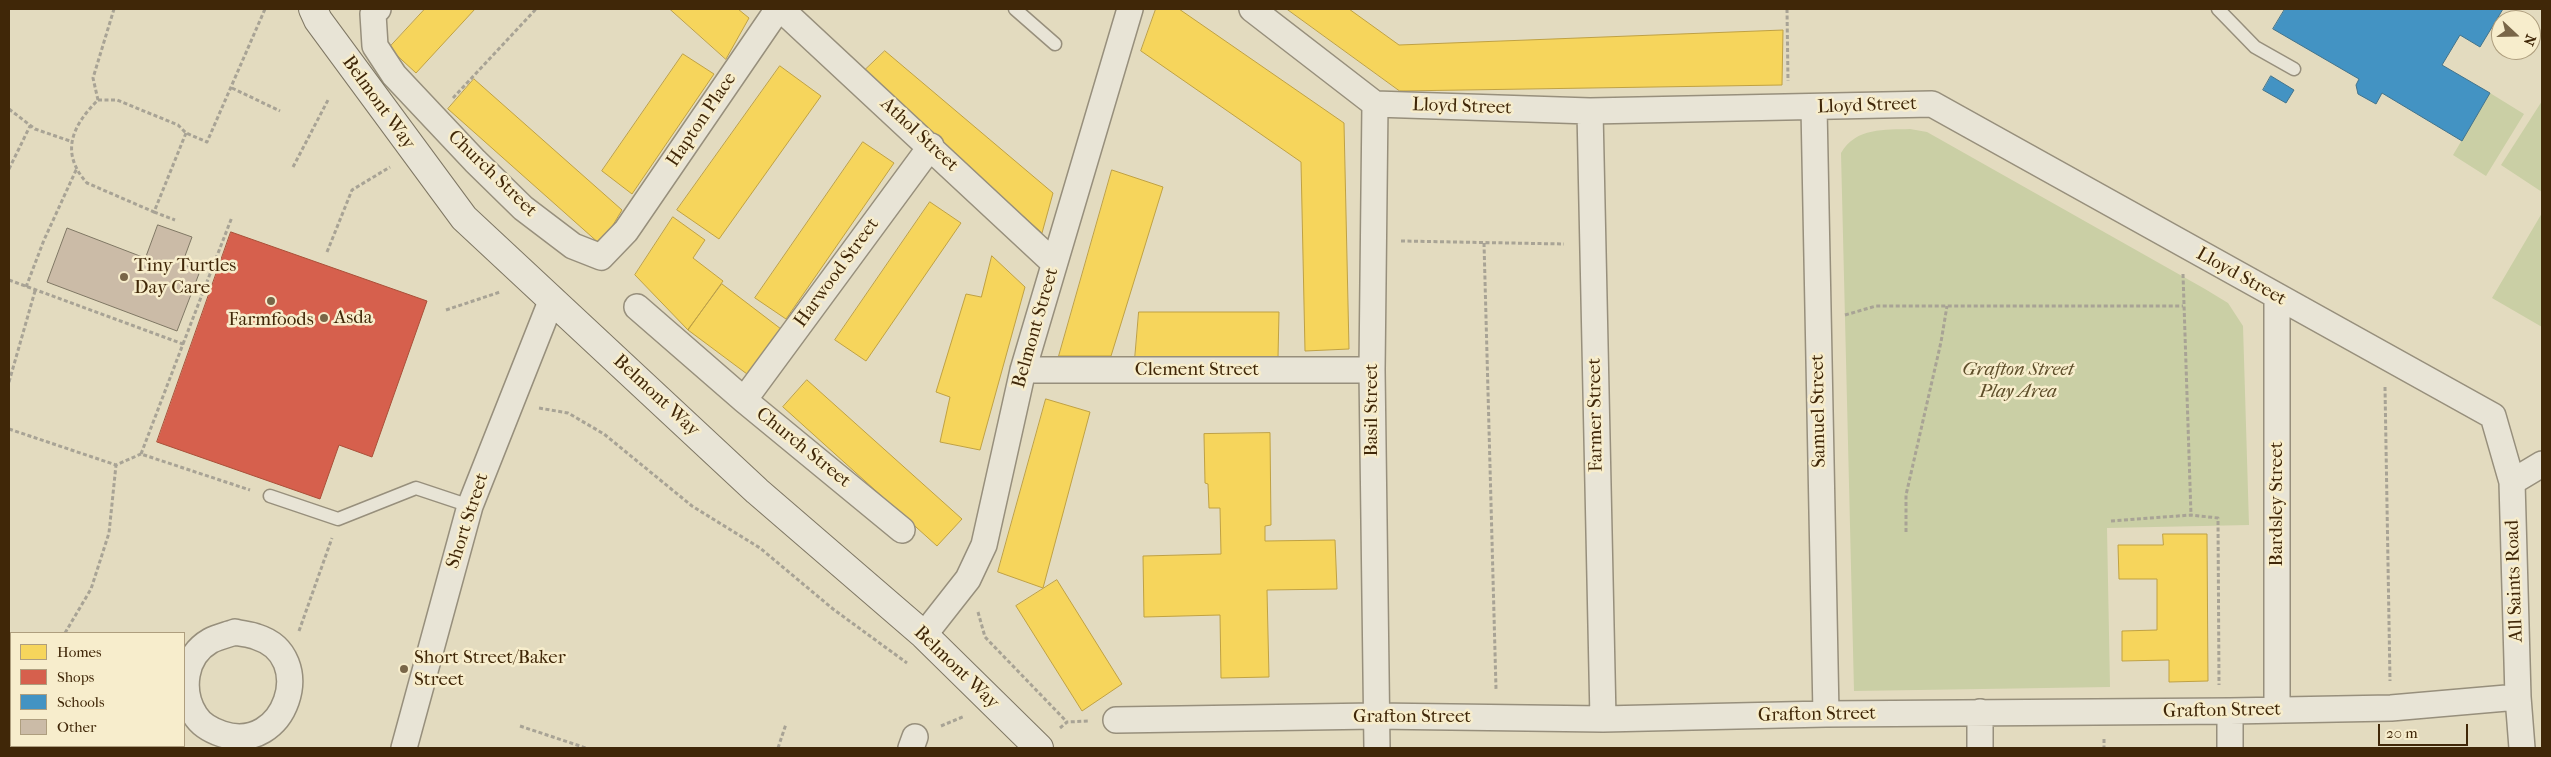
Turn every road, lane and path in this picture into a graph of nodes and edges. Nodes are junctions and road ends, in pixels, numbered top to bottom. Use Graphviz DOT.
graph roads {
  1 [pos="114,9"];
  2 [pos="313,9"];
  3 [pos="378,9"];
  4 [pos="536,9"];
  5 [pos="780,9"];
  6 [pos="1015,9"];
  7 [pos="1130,9"];
  8 [pos="1252,9"];
  9 [pos="1787,9"];
  10 [pos="2218,9"];
  11 [pos="263,10"];
  12 [pos="1055,44"];
  13 [pos="2294,69"];
  14 [pos="232,88"];
  15 [pos="98,100"];
  16 [pos="328,100"];
  17 [pos="1375,104"];
  18 [pos="1788,108"];
  19 [pos="1814,108"];
  20 [pos="9,110"];
  21 [pos="280,111"];
  22 [pos="1590,111"];
  23 [pos="434,118"];
  24 [pos="30,126"];
  25 [pos="186,134"];
  26 [pos="70,141"];
  27 [pos="930,146"];
  28 [pos="293,167"];
  29 [pos="390,167"];
  30 [pos="77,168"];
  31 [pos="9,169"];
  32 [pos="154,212"];
  33 [pos="232,217"];
  34 [pos="175,220"];
  35 [pos="626,231"];
  36 [pos="1374,241"];
  37 [pos="1484,243"];
  38 [pos="1592,244"];
  39 [pos="2194,251"];
  40 [pos="327,252"];
  41 [pos="1054,263"];
  42 [pos="9,280"];
  43 [pos="26,288"];
  44 [pos="35,291"];
  45 [pos="542,291"];
  46 [pos="2277,297"];
  47 [pos="1947,306"];
  48 [pos="2183,306"];
  49 [pos="637,307"];
  50 [pos="446,310"];
  51 [pos="1817,315"];
  52 [pos="183,344"];
  53 [pos="2384,356"];
  54 [pos="1023,370"];
  55 [pos="1372,370"];
  56 [pos="9,382"];
  57 [pos="744,400"];
  58 [pos="511,402"];
  59 [pos="2493,416"];
  60 [pos="9,429"];
  61 [pos="141,454"];
  62 [pos="2542,464"];
  63 [pos="116,465"];
  64 [pos="2512,482"];
  65 [pos="270,496"];
  66 [pos="470,506"];
  67 [pos="2191,515"];
  68 [pos="338,519"];
  69 [pos="2111,521"];
  70 [pos="902,530"];
  71 [pos="1906,532"];
  72 [pos="968,579"];
  73 [pos="66,632"];
  74 [pos="924,635"];
  75 [pos="288,664"];
  76 [pos="911,665"];
  77 [pos="2518,697"];
  78 [pos="962,707"];
  79 [pos="2391,708"];
  80 [pos="2277,710"];
  81 [pos="1980,712"];
  82 [pos="2225,712"];
  83 [pos="1826,714"];
  84 [pos="1375,716"];
  85 [pos="1497,718"];
  86 [pos="1603,719"];
  87 [pos="1116,720"];
  88 [pos="1067,722"];
  89 [pos="786,724"];
  90 [pos="520,726"];
  91 [pos="204,739"];
  92 [pos="913,742"];
  93 [pos="404,748"];
  94 [pos="586,748"];
  95 [pos="778,748"];
  96 [pos="1039,748"];
  97 [pos="1377,748"];
  98 [pos="1980,748"];
  99 [pos="2230,748"];
  100 [pos="2522,748"];
  1 -- 15 [label="path"];
  2 -- 45 [label="street, Belmont Way"];
  3 -- 23 [label="street, Church Street"];
  4 -- 23 [label="path"];
  5 -- 27 [label="street, Athol Street"];
  5 -- 35 [label="street, Hapton Place"];
  6 -- 12 [label="lane"];
  7 -- 41 [label="street, Belmont Street"];
  8 -- 17 [label="street"];
  9 -- 18 [label="path"];
  10 -- 13 [label="lane"];
  11 -- 14 [label="path"];
  14 -- 21 [label="path"];
  14 -- 25 [label="path"];
  15 -- 25 [label="path"];
  15 -- 26 [label="path"];
  16 -- 28 [label="path"];
  17 -- 22 [label="street, Lloyd Street"];
  17 -- 36 [label="street, Basil Street"];
  18 -- 19 [label="street, Lloyd Street"];
  18 -- 22 [label="street, Lloyd Street"];
  19 -- 39 [label="street, Lloyd Street"];
  19 -- 51 [label="street, Samuel Street"];
  20 -- 24 [label="path"];
  22 -- 38 [label="street, Farmer Street"];
  23 -- 35 [label="street, Church Street"];
  24 -- 26 [label="path"];
  24 -- 31 [label="path"];
  25 -- 32 [label="path"];
  26 -- 30 [label="path"];
  27 -- 41 [label="street, Athol Street"];
  27 -- 57 [label="street, Harwood Street"];
  29 -- 40 [label="path"];
  30 -- 32 [label="path"];
  30 -- 43 [label="path"];
  32 -- 34 [label="path"];
  33 -- 52 [label="path"];
  36 -- 37 [label="path"];
  36 -- 55 [label="street, Basil Street"];
  37 -- 38 [label="path"];
  37 -- 85 [label="path"];
  38 -- 86 [label="street, Farmer Street"];
  39 -- 46 [label="street, Lloyd Street"];
  39 -- 48 [label="path"];
  41 -- 54 [label="street, Belmont Street"];
  42 -- 43 [label="path"];
  43 -- 44 [label="path"];
  44 -- 52 [label="path"];
  44 -- 56 [label="path"];
  45 -- 50 [label="path"];
  45 -- 58 [label="street, Short Street"];
  45 -- 74 [label="street, Belmont Way"];
  46 -- 53 [label="street, Lloyd Street"];
  46 -- 80 [label="street, Bardsley Street"];
  47 -- 48 [label="path"];
  47 -- 51 [label="path"];
  47 -- 71 [label="path"];
  48 -- 67 [label="path"];
  49 -- 57 [label="street, Church Street"];
  51 -- 83 [label="street, Samuel Street"];
  52 -- 61 [label="path"];
  53 -- 59 [label="street, Lloyd Street"];
  53 -- 79 [label="path"];
  54 -- 55 [label="street, Clement Street"];
  54 -- 72 [label="street, Belmont Street"];
  55 -- 84 [label="street, Basil Street"];
  57 -- 70 [label="street, Church Street"];
  58 -- 66 [label="street, Short Street"];
  58 -- 76 [label="path"];
  59 -- 64 [label="street, All Saints Road"];
  60 -- 63 [label="path"];
  61 -- 63 [label="path"];
  61 -- 65 [label="path"];
  62 -- 64 [label="street"];
  63 -- 73 [label="path"];
  64 -- 77 [label="street, All Saints Road"];
  65 -- 68 [label="lane"];
  66 -- 68 [label="lane"];
  66 -- 93 [label="street, Short Street"];
  67 -- 69 [label="path"];
  67 -- 82 [label="path"];
  68 -- 75 [label="path"];
  72 -- 74 [label="street, Belmont Street"];
  72 -- 88 [label="path"];
  74 -- 96 [label="street, Belmont Way"];
  75 -- 91 [label="street"];
  75 -- 91 [label="street"];
  77 -- 79 [label="street, Grafton Street"];
  77 -- 100 [label="street, All Saints Road"];
  78 -- 92 [label="path"];
  79 -- 80 [label="street, Grafton Street"];
  80 -- 82 [label="street, Grafton Street"];
  81 -- 82 [label="street, Grafton Street"];
  81 -- 83 [label="street, Grafton Street"];
  81 -- 98 [label="street"];
  82 -- 99 [label="street"];
  83 -- 86 [label="street, Grafton Street"];
  84 -- 85 [label="street, Grafton Street"];
  84 -- 87 [label="street, Grafton Street"];
  84 -- 97 [label="street, Basil Street"];
  85 -- 86 [label="street, Grafton Street"];
  89 -- 95 [label="path"];
  90 -- 94 [label="path"];
}
